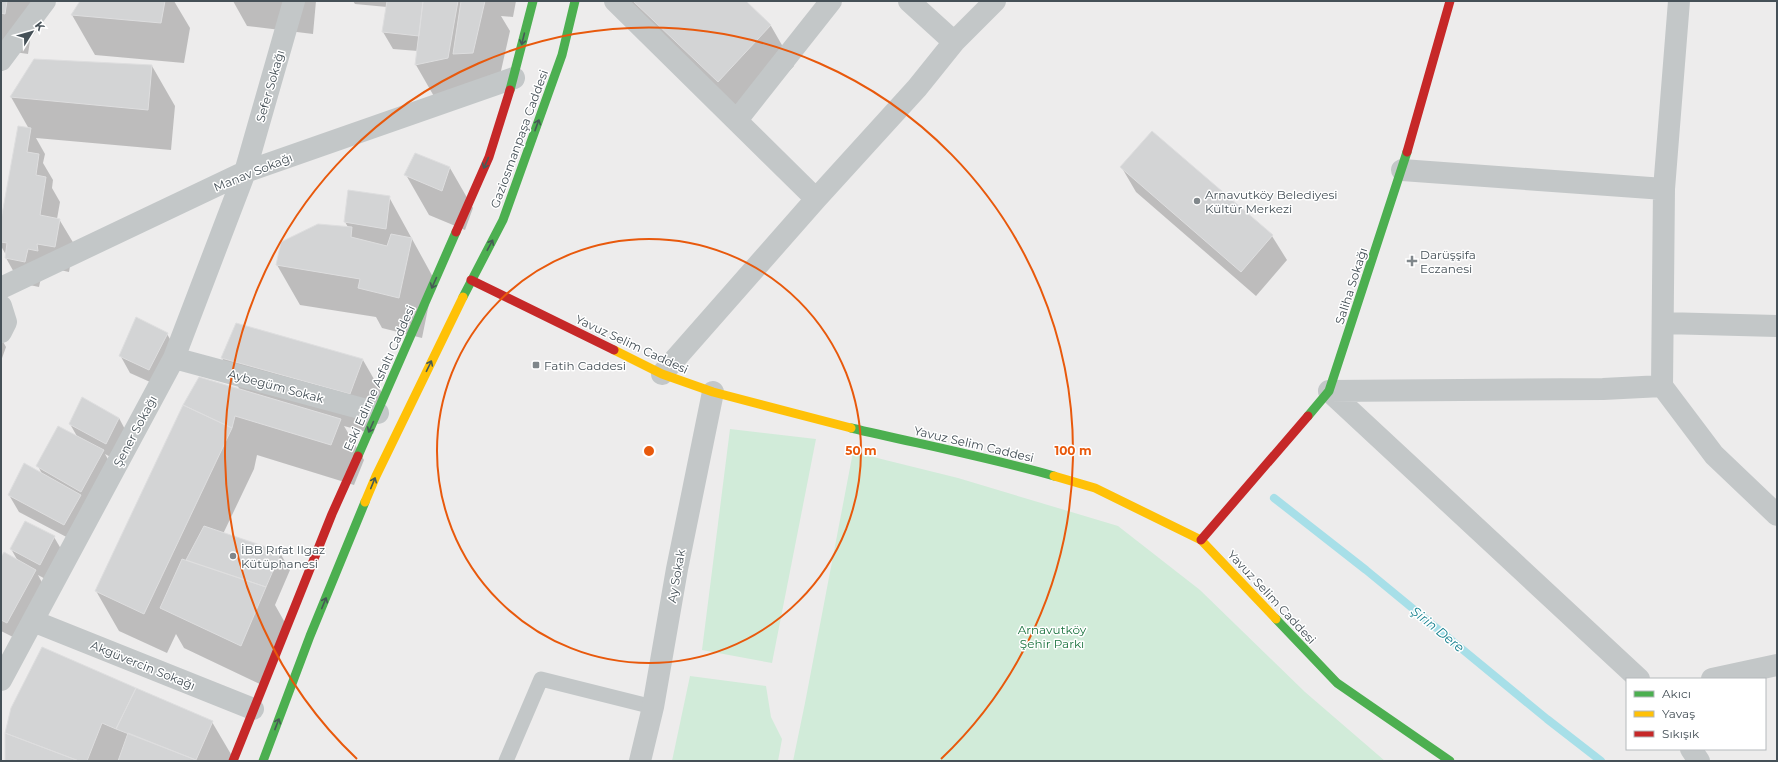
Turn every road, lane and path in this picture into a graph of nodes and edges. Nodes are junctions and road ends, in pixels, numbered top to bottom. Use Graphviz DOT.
graph roads {
  1 [pos="45,1"];
  2 [pos="294,1"];
  3 [pos="532,1"];
  4 [pos="575,1"];
  5 [pos="615,1"];
  6 [pos="831,1"];
  7 [pos="909,1"];
  8 [pos="994,1"];
  9 [pos="1450,1"];
  10 [pos="1679,1"];
  11 [pos="954,42"];
  12 [pos="1,60"];
  13 [pos="514,78"];
  14 [pos="737,120"];
  15 [pos="1402,170"];
  16 [pos="245,172"];
  17 [pos="1664,189"];
  18 [pos="816,199"];
  19 [pos="472,280"];
  20 [pos="1,288"];
  21 [pos="1,306"];
  22 [pos="1663,323"];
  23 [pos="1777,326"];
  24 [pos="1,332"];
  25 [pos="174,358"];
  26 [pos="662,374"];
  27 [pos="1662,386"];
  28 [pos="1329,391"];
  29 [pos="713,392"];
  30 [pos="378,413"];
  31 [pos="1777,515"];
  32 [pos="1201,540"];
  33 [pos="33,621"];
  34 [pos="1777,665"];
  35 [pos="1638,678"];
  36 [pos="1717,678"];
  37 [pos="1,680"];
  38 [pos="653,707"];
  39 [pos="252,709"];
  40 [pos="1692,750"];
  41 [pos="233,761"];
  42 [pos="263,761"];
  43 [pos="506,761"];
  44 [pos="640,761"];
  45 [pos="1450,761"];
  46 [pos="1699,761"];
  1 -- 12 [label="street"];
  2 -- 16 [label="street, Sefer Sokağı"];
  3 -- 13 [label="main road, Eski Edirne Asfaltı Caddesi, one-way"];
  19 -- 4 [label="main road, Gaziosmanpaşa Caddesi, one-way"];
  5 -- 14 [label="street"];
  6 -- 14 [label="street"];
  7 -- 11 [label="street"];
  8 -- 11 [label="street"];
  9 -- 15 [label="main road, Saliha Sokağı"];
  10 -- 17 [label="street"];
  11 -- 18 [label="street"];
  13 -- 16 [label="street, Manav Sokağı"];
  13 -- 30 [label="main road, Eski Edirne Asfaltı Caddesi, one-way"];
  14 -- 18 [label="street"];
  15 -- 17 [label="street"];
  15 -- 28 [label="main road, Saliha Sokağı"];
  16 -- 20 [label="street, Manav Sokağı"];
  16 -- 25 [label="street, Şener Sokağı"];
  17 -- 22 [label="street"];
  18 -- 26 [label="street"];
  19 -- 26 [label="main road, Yavuz Selim Caddesi"];
  42 -- 19 [label="main road, one-way"];
  21 -- 24 [label="street"];
  22 -- 23 [label="street"];
  22 -- 27 [label="street"];
  25 -- 30 [label="street, Aybegüm Sokak"];
  25 -- 33 [label="street, Şener Sokağı"];
  26 -- 29 [label="main road, Yavuz Selim Caddesi"];
  27 -- 28 [label="street"];
  27 -- 31 [label="street"];
  28 -- 32 [label="main road, Saliha Sokağı"];
  28 -- 35 [label="street"];
  29 -- 32 [label="main road, Yavuz Selim Caddesi"];
  29 -- 38 [label="street, Ay Sokak"];
  30 -- 39 [label="main road, Eski Edirne Asfaltı Caddesi, one-way"];
  32 -- 45 [label="main road, Yavuz Selim Caddesi"];
  33 -- 37 [label="street, Şener Sokağı"];
  33 -- 39 [label="street, Akgüvercin Sokağı"];
  34 -- 36 [label="street"];
  38 -- 43 [label="lane"];
  38 -- 44 [label="street, Ay Sokak"];
  39 -- 41 [label="main road, Eski Edirne Asfaltı Caddesi"];
  40 -- 46 [label="street"];
}
